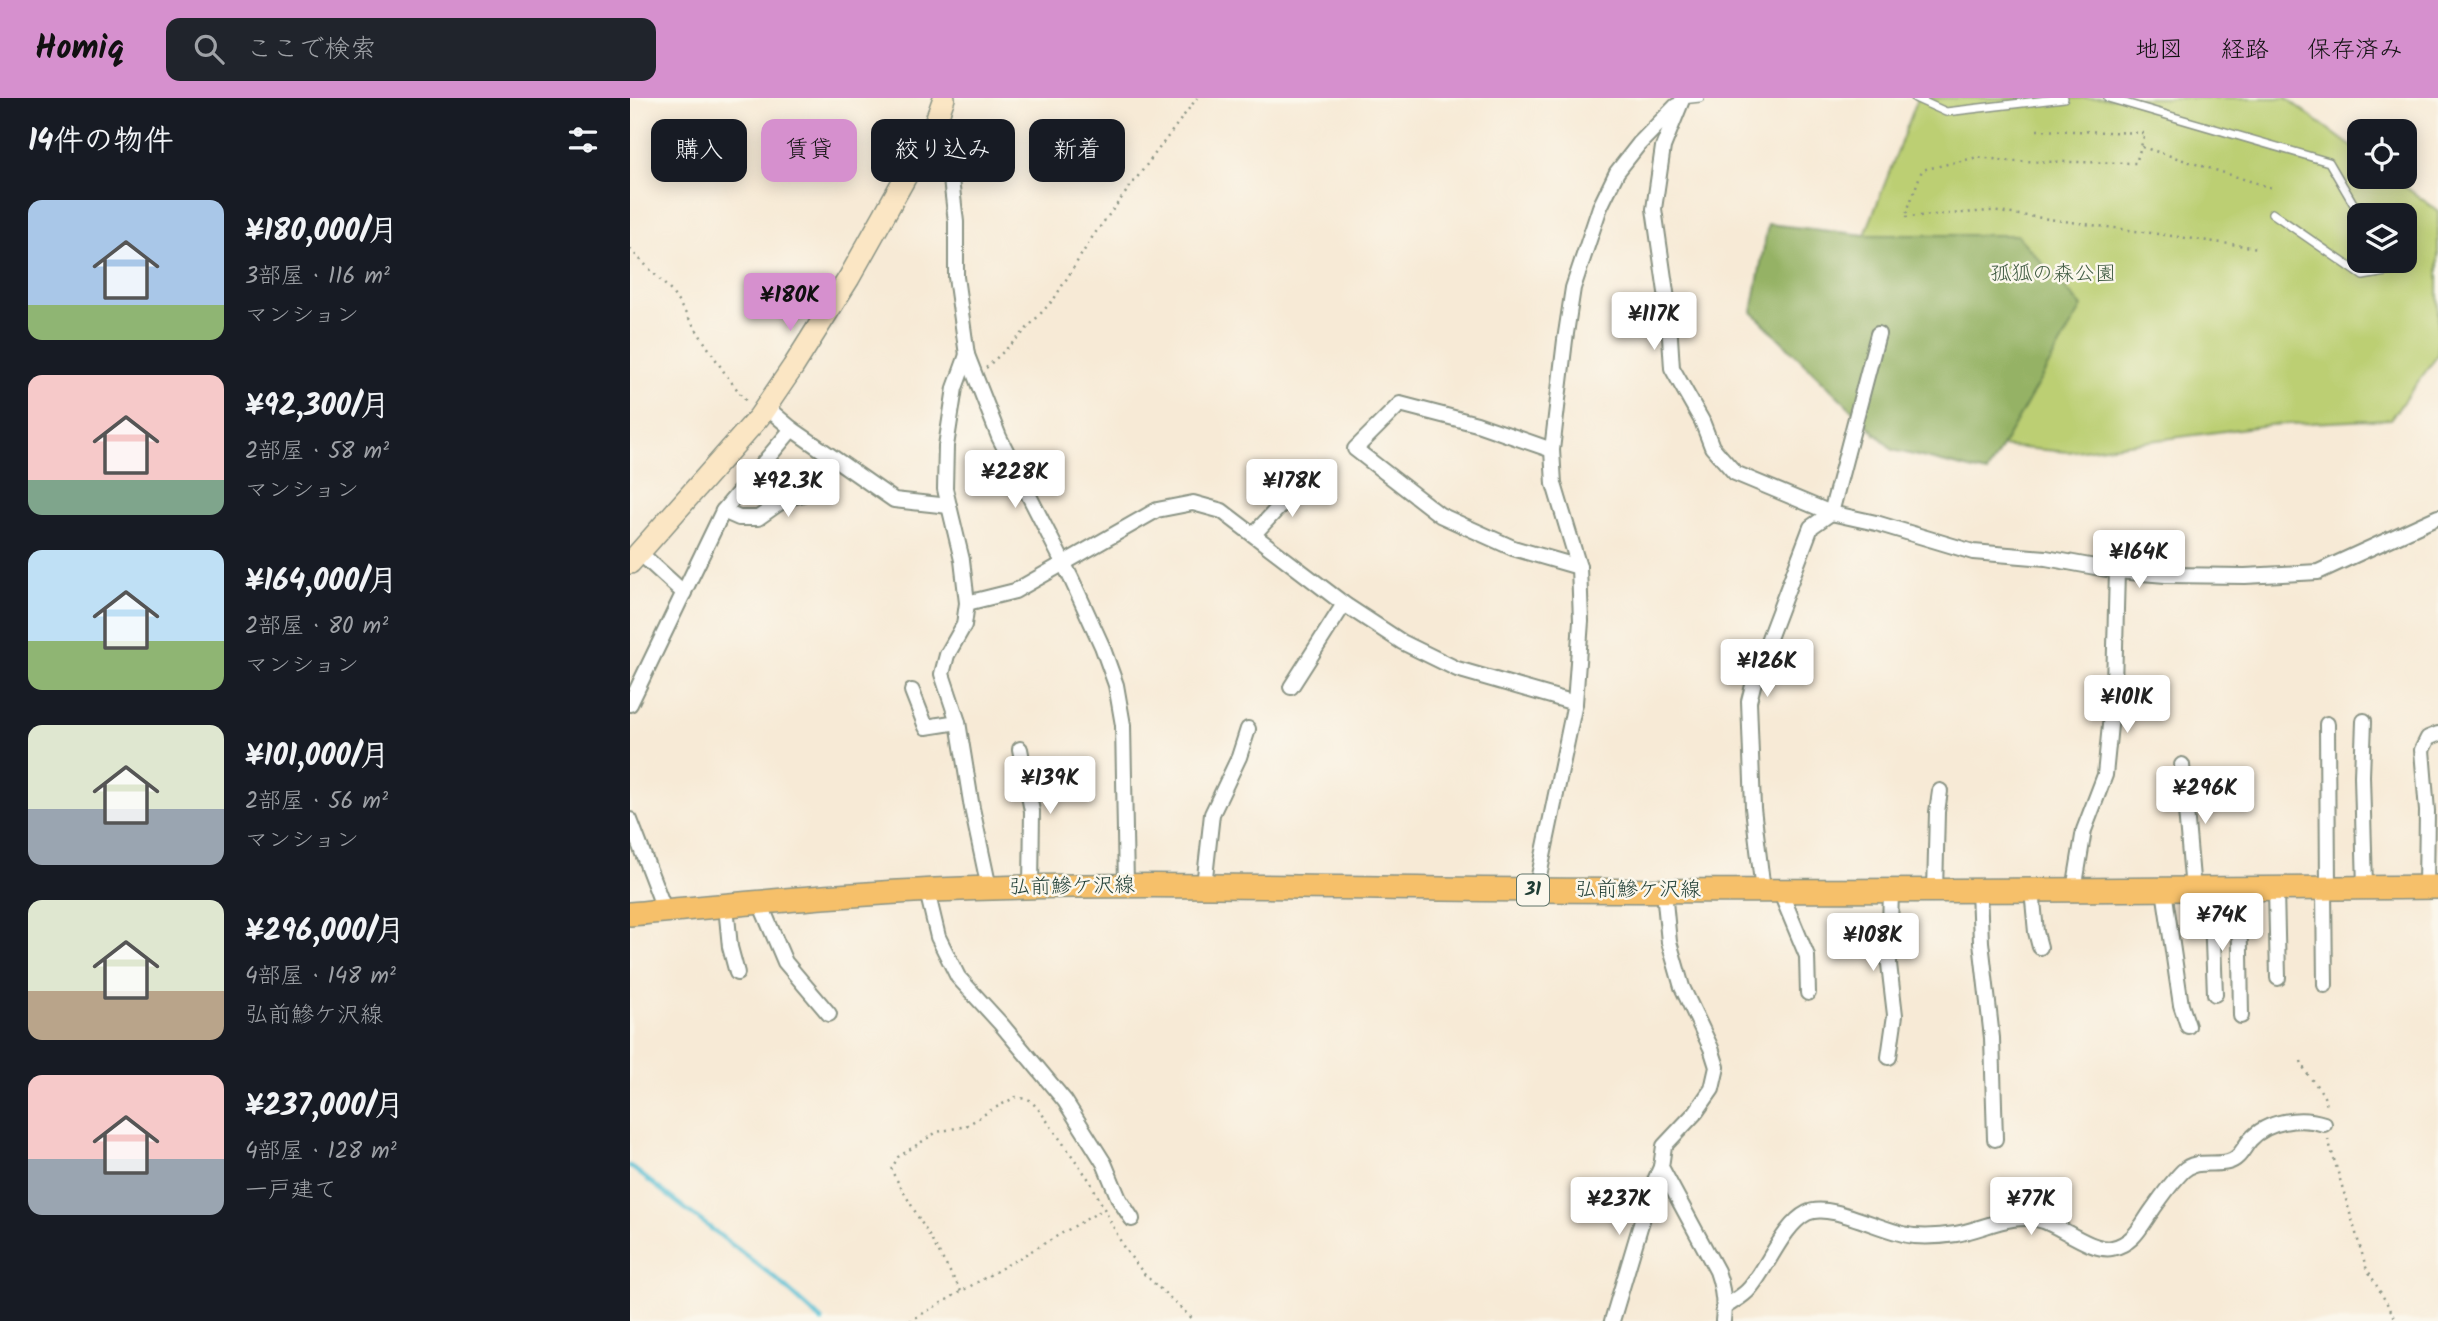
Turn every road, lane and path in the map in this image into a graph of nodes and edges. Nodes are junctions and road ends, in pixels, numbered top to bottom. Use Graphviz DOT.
graph roads {
  1 [pos="944,98"];
  2 [pos="1197,98"];
  3 [pos="1700,98"];
  4 [pos="1915,98"];
  5 [pos="2064,98"];
  6 [pos="2108,98"];
  7 [pos="1683,99"];
  8 [pos="936,119"];
  9 [pos="2037,130"];
  10 [pos="2141,147"];
  11 [pos="903,182"];
  12 [pos="951,182"];
  13 [pos="2272,188"];
  14 [pos="2353,203"];
  15 [pos="2272,213"];
  16 [pos="2259,248"];
  17 [pos="630,249"];
  18 [pos="2347,266"];
  19 [pos="2358,273"];
  20 [pos="2380,273"];
  21 [pos="1878,334"];
  22 [pos="967,355"];
  23 [pos="976,377"];
  24 [pos="763,412"];
  25 [pos="792,429"];
  26 [pos="1552,450"];
  27 [pos="833,458"];
  28 [pos="1304,480"];
  29 [pos="949,506"];
  30 [pos="723,511"];
  31 [pos="1831,513"];
  32 [pos="2438,517"];
  33 [pos="1254,534"];
  34 [pos="633,554"];
  35 [pos="1063,563"];
  36 [pos="1579,567"];
  37 [pos="2117,571"];
  38 [pos="684,593"];
  39 [pos="967,603"];
  40 [pos="1344,604"];
  41 [pos="1291,687"];
  42 [pos="912,691"];
  43 [pos="630,704"];
  44 [pos="1575,704"];
  45 [pos="2364,721"];
  46 [pos="958,722"];
  47 [pos="2327,724"];
  48 [pos="1248,729"];
  49 [pos="2438,734"];
  50 [pos="1020,749"];
  51 [pos="2182,765"];
  52 [pos="1940,791"];
  53 [pos="630,820"];
  54 [pos="1126,886"];
  55 [pos="1204,886"];
  56 [pos="1031,887"];
  57 [pos="2432,887"];
  58 [pos="989,888"];
  59 [pos="2365,888"];
  60 [pos="2326,889"];
  61 [pos="1536,890"];
  62 [pos="1979,890"];
  63 [pos="2032,890"];
  64 [pos="2074,890"];
  65 [pos="2164,890"];
  66 [pos="2202,890"];
  67 [pos="2239,890"];
  68 [pos="2276,890"];
  69 [pos="928,891"];
  70 [pos="1664,891"];
  71 [pos="1772,891"];
  72 [pos="1891,891"];
  73 [pos="1935,891"];
  74 [pos="760,903"];
  75 [pos="726,906"];
  76 [pos="665,911"];
  77 [pos="630,914"];
  78 [pos="2040,947"];
  79 [pos="737,973"];
  80 [pos="2278,978"];
  81 [pos="2325,985"];
  82 [pos="1808,993"];
  83 [pos="2215,994"];
  84 [pos="829,1014"];
  85 [pos="2241,1016"];
  86 [pos="2188,1026"];
  87 [pos="1889,1057"];
  88 [pos="2301,1061"];
  89 [pos="2323,1124"];
  90 [pos="1995,1139"];
  91 [pos="1661,1167"];
  92 [pos="1119,1199"];
  93 [pos="1104,1208"];
  94 [pos="1132,1219"];
  95 [pos="961,1291"];
  96 [pos="1724,1314"];
  97 [pos="910,1321"];
  98 [pos="1195,1321"];
  99 [pos="1612,1321"];
  100 [pos="2397,1321"];
  1 -- 8 [label="street"];
  2 -- 23 [label="path"];
  3 -- 7 [label="lane"];
  4 -- 5 [label="lane"];
  6 -- 14 [label="lane"];
  7 -- 26 [label="street"];
  7 -- 31 [label="street"];
  9 -- 16 [label="path"];
  10 -- 13 [label="path"];
  11 -- 24 [label="street"];
  12 -- 22 [label="street"];
  15 -- 18 [label="lane"];
  17 -- 24 [label="path"];
  19 -- 20 [label="lane"];
  21 -- 31 [label="street"];
  22 -- 23 [label="street"];
  22 -- 29 [label="street"];
  23 -- 35 [label="street"];
  24 -- 25 [label="street"];
  24 -- 34 [label="street"];
  25 -- 27 [label="street"];
  25 -- 30 [label="street"];
  26 -- 36 [label="street"];
  26 -- 36 [label="street"];
  27 -- 29 [label="street"];
  27 -- 30 [label="street"];
  28 -- 33 [label="street"];
  29 -- 39 [label="street"];
  30 -- 38 [label="street"];
  31 -- 37 [label="street"];
  31 -- 71 [label="street"];
  32 -- 37 [label="street"];
  33 -- 35 [label="street"];
  33 -- 40 [label="street"];
  34 -- 38 [label="street"];
  35 -- 39 [label="street"];
  35 -- 54 [label="street"];
  36 -- 44 [label="street"];
  37 -- 64 [label="street"];
  38 -- 43 [label="street"];
  39 -- 46 [label="street"];
  40 -- 41 [label="street"];
  40 -- 44 [label="street"];
  42 -- 46 [label="street"];
  44 -- 61 [label="street"];
  45 -- 59 [label="street"];
  46 -- 58 [label="street"];
  47 -- 60 [label="street"];
  48 -- 55 [label="street"];
  49 -- 57 [label="street"];
  50 -- 56 [label="street"];
  51 -- 66 [label="street"];
  52 -- 73 [label="street"];
  53 -- 76 [label="street"];
  54 -- 55 [label="main road, 弘前鰺ケ沢線 / 31"];
  54 -- 56 [label="main road, 弘前鰺ケ沢線 / 31"];
  55 -- 61 [label="main road, 弘前鰺ケ沢線 / 31"];
  56 -- 58 [label="main road, 弘前鰺ケ沢線 / 31"];
  57 -- 59 [label="main road, 弘前鰺ケ沢線 / 31"];
  58 -- 69 [label="main road, 弘前鰺ケ沢線 / 31"];
  59 -- 60 [label="main road, 弘前鰺ケ沢線 / 31"];
  60 -- 68 [label="main road, 弘前鰺ケ沢線 / 31"];
  60 -- 81 [label="street"];
  61 -- 70 [label="main road, 弘前鰺ケ沢線 / 31"];
  62 -- 63 [label="main road, 弘前鰺ケ沢線 / 31"];
  62 -- 73 [label="main road, 弘前鰺ケ沢線 / 31"];
  62 -- 90 [label="street"];
  63 -- 64 [label="main road, 弘前鰺ケ沢線 / 31"];
  63 -- 78 [label="street"];
  64 -- 65 [label="main road, 弘前鰺ケ沢線 / 31"];
  65 -- 66 [label="main road, 弘前鰺ケ沢線 / 31"];
  65 -- 86 [label="street"];
  66 -- 67 [label="main road, 弘前鰺ケ沢線 / 31"];
  66 -- 83 [label="street"];
  67 -- 68 [label="main road, 弘前鰺ケ沢線 / 31"];
  67 -- 85 [label="street"];
  68 -- 80 [label="street"];
  69 -- 74 [label="main road, 弘前鰺ケ沢線 / 31"];
  69 -- 92 [label="street"];
  70 -- 71 [label="main road, 弘前鰺ケ沢線 / 31"];
  70 -- 91 [label="street"];
  71 -- 72 [label="main road, 弘前鰺ケ沢線 / 31"];
  71 -- 82 [label="street"];
  72 -- 73 [label="main road, 弘前鰺ケ沢線 / 31"];
  72 -- 87 [label="street"];
  74 -- 75 [label="main road, 弘前鰺ケ沢線 / 31"];
  74 -- 84 [label="street"];
  75 -- 76 [label="main road, 弘前鰺ケ沢線 / 31"];
  75 -- 79 [label="street"];
  76 -- 77 [label="main road, 弘前鰺ケ沢線 / 31"];
  88 -- 89 [label="path"];
  89 -- 96 [label="street"];
  89 -- 100 [label="path"];
  91 -- 96 [label="street"];
  91 -- 99 [label="street"];
  92 -- 93 [label="path"];
  92 -- 94 [label="street"];
  93 -- 95 [label="path"];
  93 -- 95 [label="path"];
  93 -- 98 [label="path"];
  95 -- 97 [label="path"];
}
